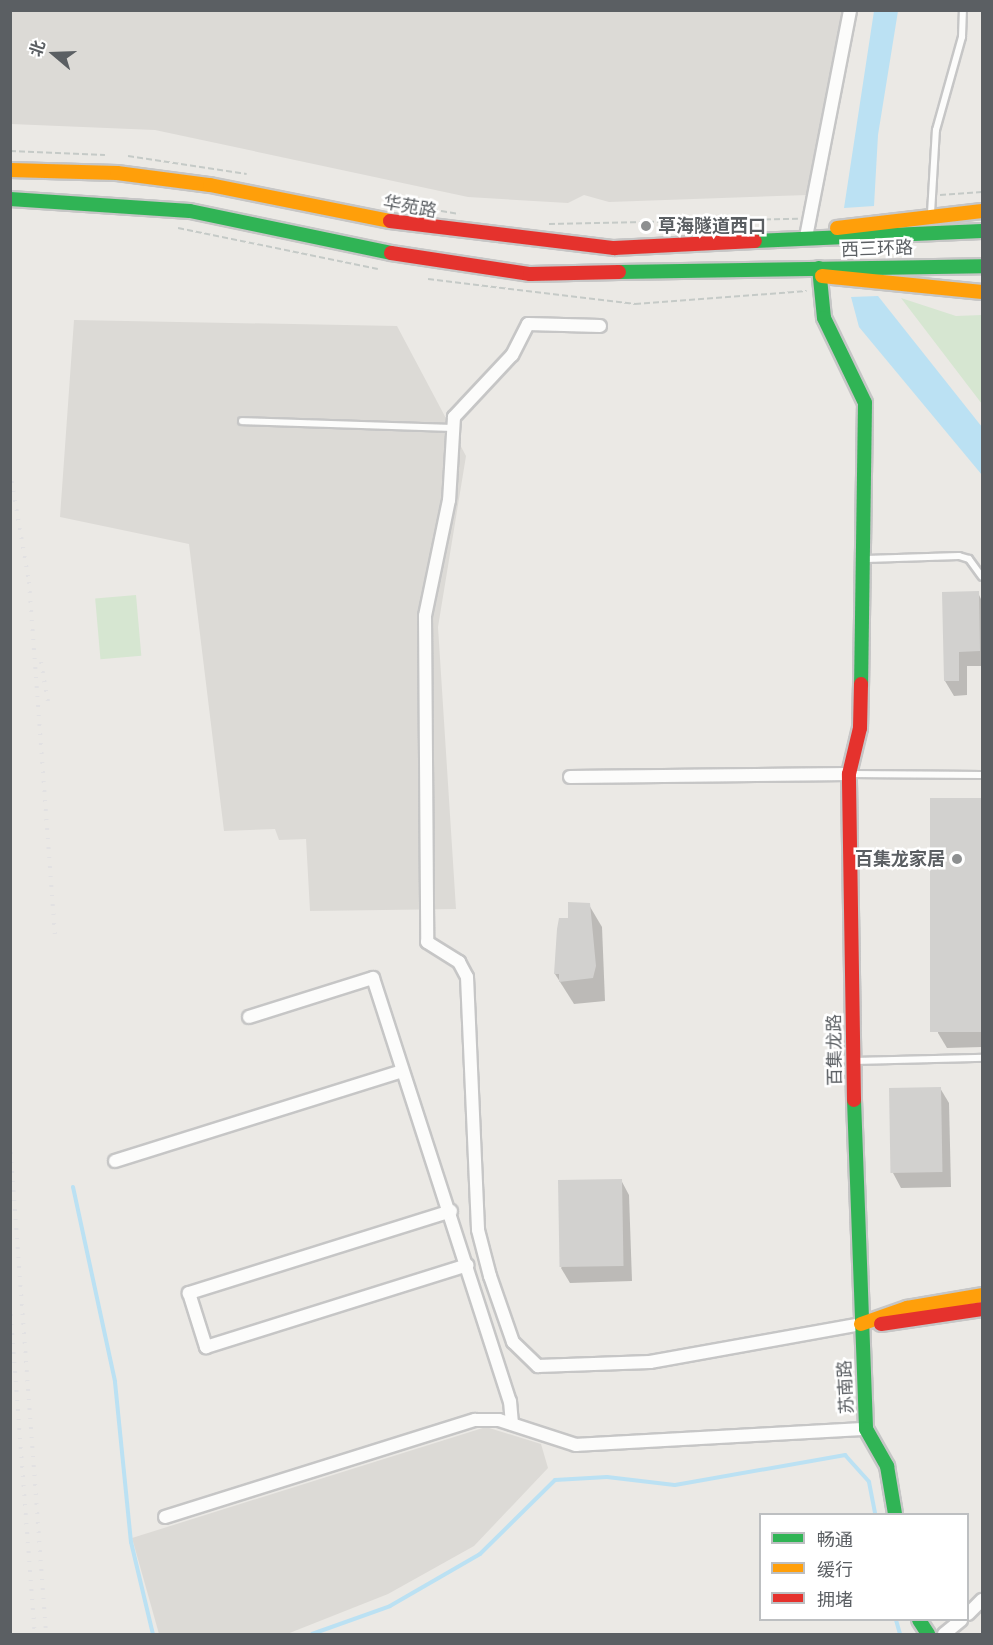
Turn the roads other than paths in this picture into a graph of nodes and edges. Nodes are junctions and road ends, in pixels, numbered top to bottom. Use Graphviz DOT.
graph roads {
  1 [pos="850,10"];
  2 [pos="963,10"];
  3 [pos="10,170"];
  4 [pos="10,200"];
  5 [pos="982,211"];
  6 [pos="932,215"];
  7 [pos="982,231"];
  8 [pos="806,237"];
  9 [pos="982,266"];
  10 [pos="820,272"];
  11 [pos="982,292"];
  12 [pos="600,326"];
  13 [pos="242,421"];
  14 [pos="450,428"];
  15 [pos="862,559"];
  16 [pos="982,577"];
  17 [pos="849,774"];
  18 [pos="982,775"];
  19 [pos="570,777"];
  20 [pos="249,1017"];
  21 [pos="982,1058"];
  22 [pos="853,1062"];
  23 [pos="402,1071"];
  24 [pos="115,1161"];
  25 [pos="451,1211"];
  26 [pos="467,1265"];
  27 [pos="982,1295"];
  28 [pos="982,1309"];
  29 [pos="861,1324"];
  30 [pos="512,1424"];
  31 [pos="866,1429"];
  32 [pos="895,1513"];
  33 [pos="165,1517"];
  34 [pos="982,1600"];
  35 [pos="969,1613"];
  36 [pos="920,1621"];
  37 [pos="960,1621"];
  38 [pos="928,1635"];
  39 [pos="944,1635"];
  1 -- 8 [label="street"];
  2 -- 6 [label="lane"];
  3 -- 8 [label="main road, 华苑路"];
  4 -- 10 [label="main road"];
  5 -- 6 [label="main road"];
  6 -- 8 [label="main road"];
  7 -- 8 [label="main road, 西三环路"];
  9 -- 10 [label="main road, 西三环路"];
  10 -- 11 [label="main road"];
  10 -- 15 [label="main road, 百集龙路"];
  12 -- 14 [label="street"];
  13 -- 14 [label="lane"];
  14 -- 29 [label="street"];
  15 -- 16 [label="lane"];
  15 -- 17 [label="main road, 百集龙路"];
  17 -- 18 [label="lane"];
  17 -- 19 [label="street"];
  17 -- 22 [label="main road, 百集龙路"];
  20 -- 23 [label="street"];
  21 -- 22 [label="lane"];
  22 -- 29 [label="main road, 百集龙路"];
  23 -- 24 [label="street"];
  23 -- 25 [label="street"];
  25 -- 26 [label="street"];
  25 -- 26 [label="street"];
  26 -- 30 [label="street"];
  27 -- 29 [label="main road"];
  28 -- 29 [label="main road"];
  29 -- 31 [label="main road, 苏南路"];
  30 -- 31 [label="street"];
  30 -- 33 [label="street"];
  31 -- 32 [label="main road, 苏南路"];
  34 -- 35 [label="street"];
  36 -- 38 [label="main road"];
  37 -- 39 [label="street"];
}
